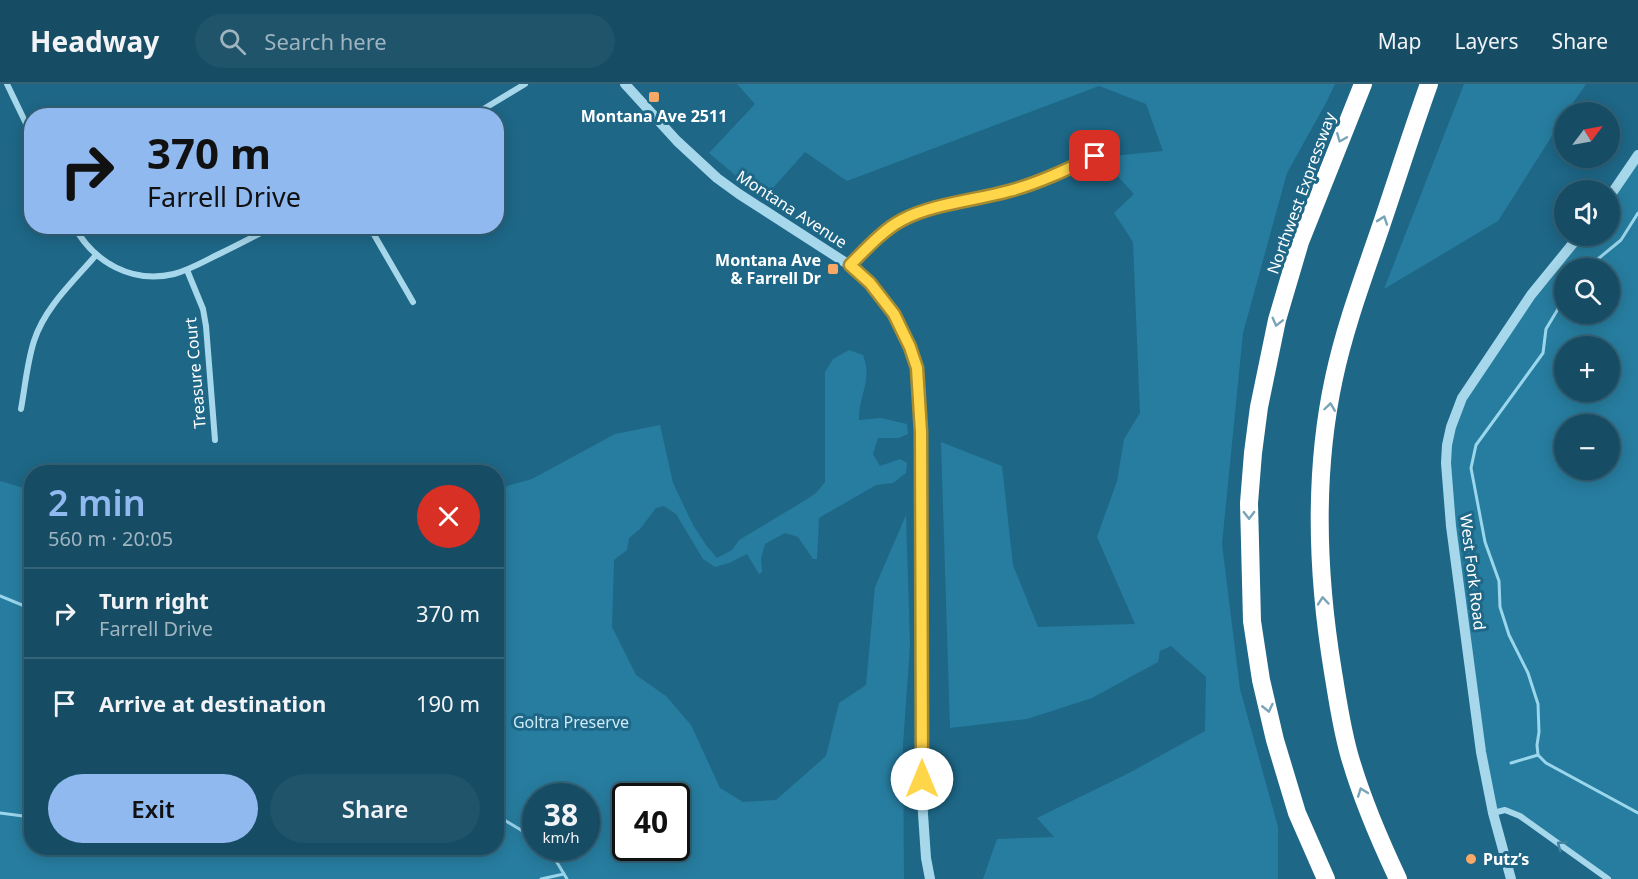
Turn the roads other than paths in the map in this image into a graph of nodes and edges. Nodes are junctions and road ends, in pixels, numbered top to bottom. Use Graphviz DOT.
graph roads {
  1 [pos="7,84"];
  2 [pos="525,84"];
  3 [pos="625,84"];
  4 [pos="1363,84"];
  5 [pos="1429,84"];
  6 [pos="485,108"];
  7 [pos="24,119"];
  8 [pos="1638,155"];
  9 [pos="1095,156"];
  10 [pos="1620,181"];
  11 [pos="79,234"];
  12 [pos="258,234"];
  13 [pos="374,234"];
  14 [pos="1571,246"];
  15 [pos="96,255"];
  16 [pos="850,265"];
  17 [pos="187,270"];
  18 [pos="413,302"];
  19 [pos="21,409"];
  20 [pos="214,440"];
  21 [pos="1493,813"];
  22 [pos="930,879"];
  23 [pos="1326,879"];
  24 [pos="1398,879"];
  25 [pos="1511,879"];
  26 [pos="1608,879"];
  1 -- 7 [label="street"];
  2 -- 6 [label="street"];
  3 -- 16 [label="street, Montana Avenue"];
  4 -- 23 [label="highway, Northwest Expressway, one-way"];
  24 -- 5 [label="highway, one-way"];
  8 -- 10 [label="street"];
  9 -- 16 [label="street"];
  11 -- 15 [label="street"];
  12 -- 17 [label="street"];
  13 -- 18 [label="street"];
  14 -- 21 [label="street, West Fork Road"];
  15 -- 17 [label="street"];
  15 -- 19 [label="street"];
  16 -- 22 [label="street, Montana Avenue"];
  17 -- 20 [label="street, Treasure Court"];
  21 -- 25 [label="street, West Fork Road"];
  26 -- 21 [label="street, one-way"];
}
